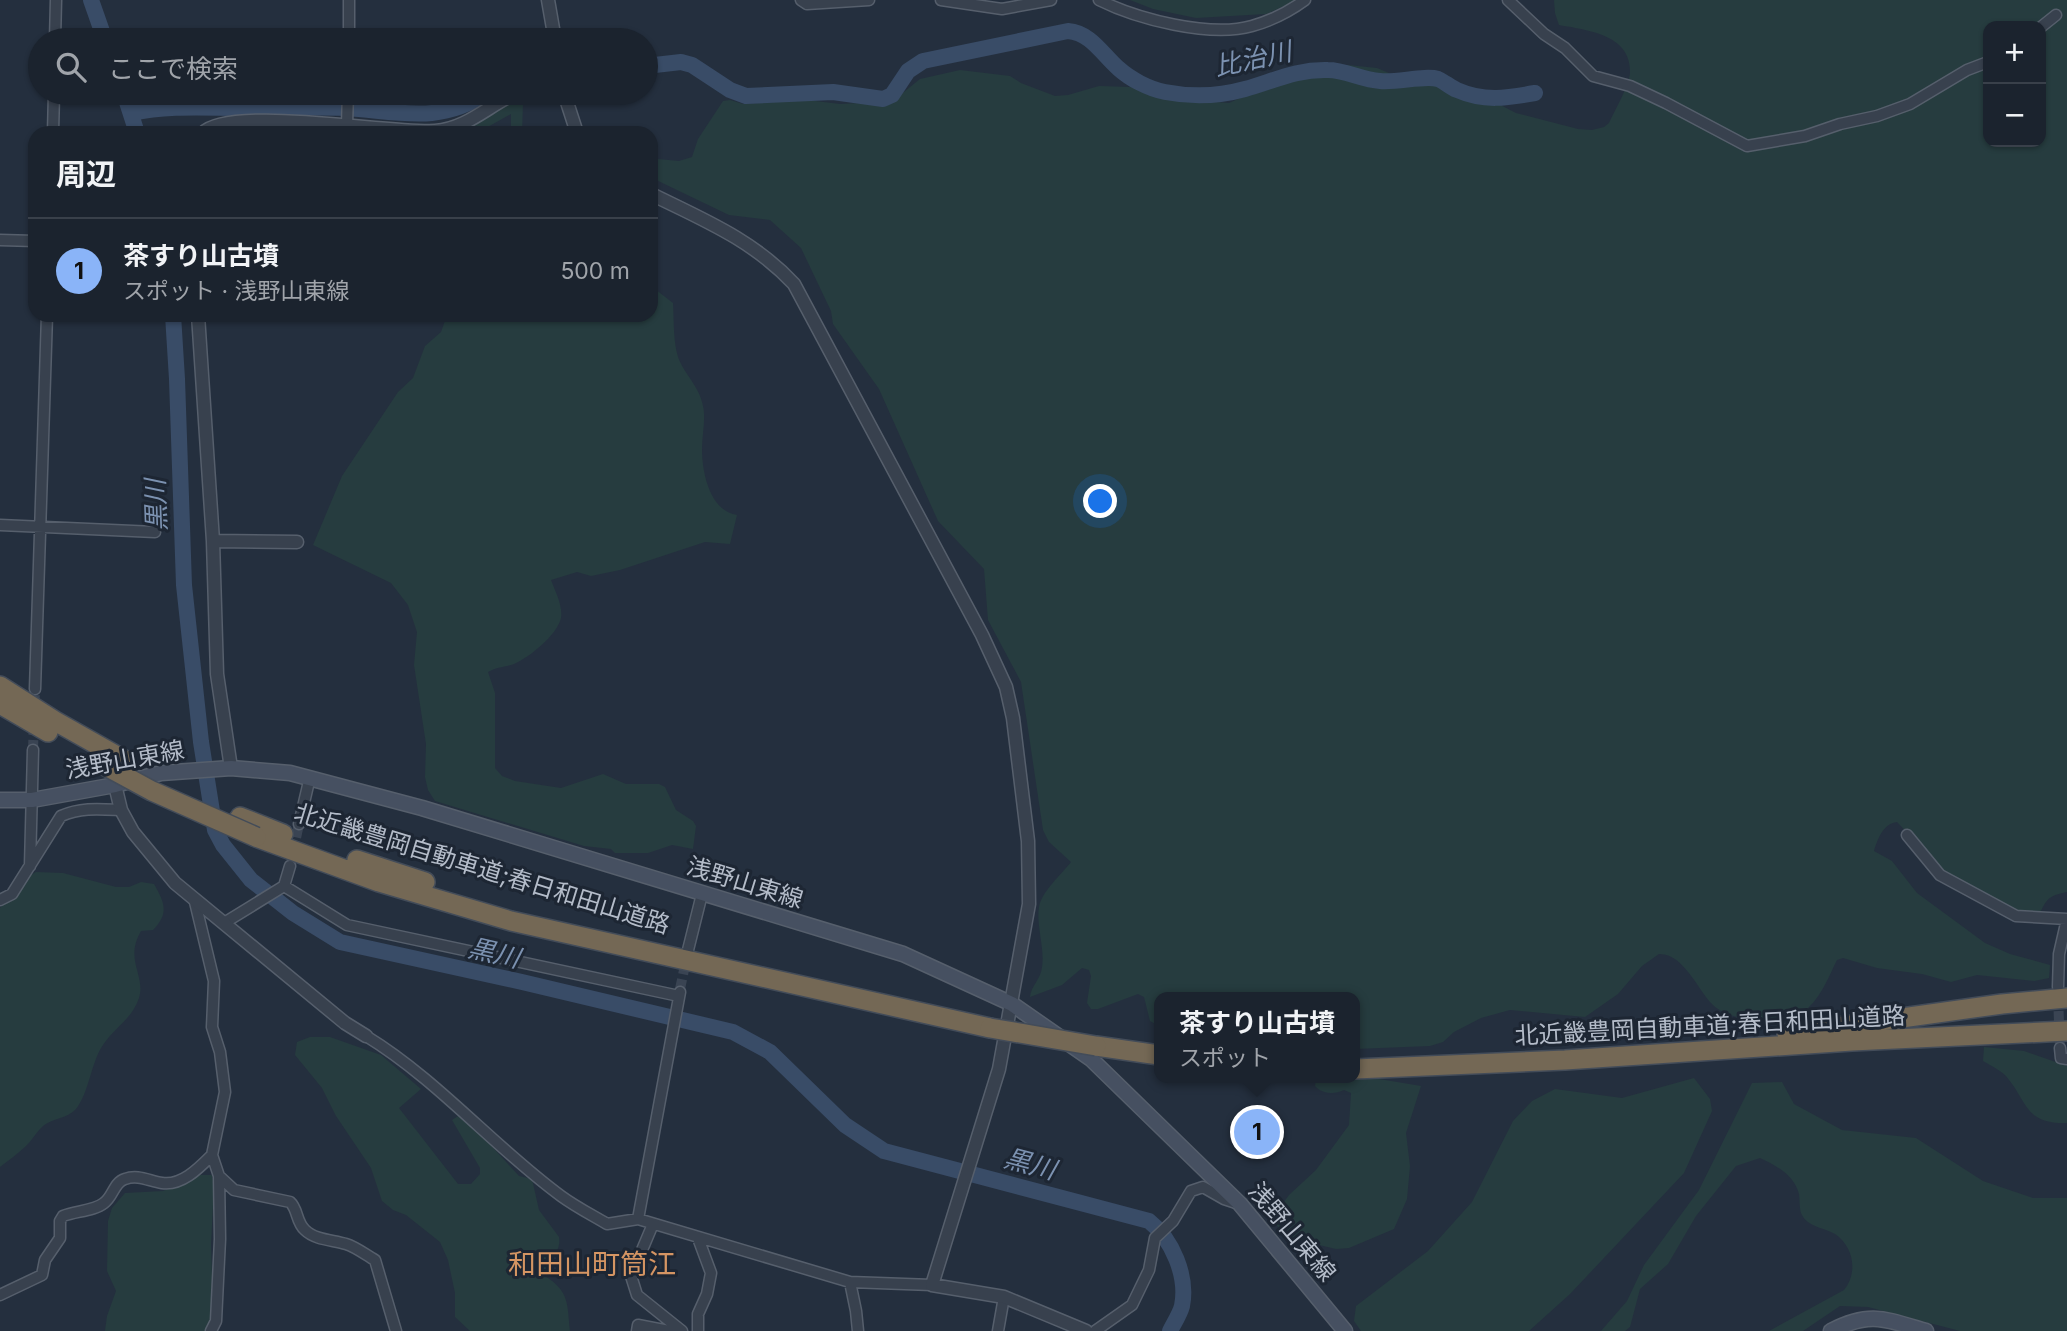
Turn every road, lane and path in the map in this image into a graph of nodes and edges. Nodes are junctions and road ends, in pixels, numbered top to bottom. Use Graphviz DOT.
graph roads {
  1 [pos="56,0"];
  2 [pos="349,0"];
  3 [pos="548,0"];
  4 [pos="801,0"];
  5 [pos="869,0"];
  6 [pos="941,0"];
  7 [pos="1051,0"];
  8 [pos="1099,0"];
  9 [pos="1305,0"];
  10 [pos="1508,0"];
  11 [pos="2056,15"];
  12 [pos="2046,23"];
  13 [pos="55,28"];
  14 [pos="349,28"];
  15 [pos="553,28"];
  16 [pos="1983,64"];
  17 [pos="54,105"];
  18 [pos="348,105"];
  19 [pos="496,105"];
  20 [pos="568,105"];
  21 [pos="347,124"];
  22 [pos="53,126"];
  23 [pos="211,126"];
  24 [pos="372,126"];
  25 [pos="461,126"];
  26 [pos="575,126"];
  27 [pos="658,197"];
  28 [pos="0,240"];
  29 [pos="28,241"];
  30 [pos="47,322"];
  31 [pos="198,322"];
  32 [pos="0,524"];
  33 [pos="40,528"];
  34 [pos="155,532"];
  35 [pos="214,541"];
  36 [pos="297,542"];
  37 [pos="0,675"];
  38 [pos="0,686"];
  39 [pos="35,689"];
  40 [pos="0,702"];
  41 [pos="33,750"];
  42 [pos="114,760"];
  43 [pos="230,768"];
  44 [pos="310,777"];
  45 [pos="115,785"];
  46 [pos="0,800"];
  47 [pos="32,800"];
  48 [pos="121,810"];
  49 [pos="299,824"];
  50 [pos="1907,835"];
  51 [pos="290,866"];
  52 [pos="30,869"];
  53 [pos="284,886"];
  54 [pos="702,894"];
  55 [pos="0,900"];
  56 [pos="195,902"];
  57 [pos="2067,919"];
  58 [pos="224,923"];
  59 [pos="688,950"];
  60 [pos="732,971"];
  61 [pos="2062,992"];
  62 [pos="1012,1004"];
  63 [pos="2067,1026"];
  64 [pos="366,1036"];
  65 [pos="1717,1044"];
  66 [pos="2065,1044"];
  67 [pos="1154,1054"];
  68 [pos="1360,1059"];
  69 [pos="1360,1069"];
  70 [pos="212,1156"];
  71 [pos="219,1176"];
  72 [pos="1240,1204"];
  73 [pos="638,1219"];
  74 [pos="653,1224"];
  75 [pos="698,1238"];
  76 [pos="850,1282"];
  77 [pos="932,1286"];
  78 [pos="0,1295"];
  79 [pos="1004,1297"];
  80 [pos="211,1331"];
  81 [pos="396,1331"];
  82 [pos="636,1331"];
  83 [pos="669,1331"];
  84 [pos="682,1331"];
  85 [pos="698,1331"];
  86 [pos="858,1331"];
  87 [pos="998,1331"];
  88 [pos="1086,1331"];
  89 [pos="1096,1331"];
  90 [pos="1345,1331"];
  91 [pos="1831,1331"];
  92 [pos="1926,1331"];
  1 -- 13 [label="street"];
  2 -- 14 [label="street"];
  3 -- 15 [label="street"];
  4 -- 5 [label="street"];
  6 -- 7 [label="street"];
  8 -- 9 [label="street"];
  10 -- 16 [label="street"];
  11 -- 12 [label="street"];
  17 -- 22 [label="street"];
  18 -- 21 [label="street"];
  19 -- 25 [label="street"];
  20 -- 26 [label="street"];
  21 -- 23 [label="street"];
  21 -- 24 [label="street"];
  27 -- 62 [label="street"];
  28 -- 29 [label="street"];
  30 -- 33 [label="street"];
  31 -- 35 [label="street"];
  32 -- 33 [label="street"];
  33 -- 34 [label="street"];
  33 -- 39 [label="street"];
  35 -- 36 [label="street"];
  35 -- 43 [label="street"];
  37 -- 42 [label="highway"];
  38 -- 42 [label="highway, 北近畿豊岡自動車道;春日和田山道路"];
  40 -- 42 [label="highway, 北近畿豊岡自動車道;春日和田山道路"];
  41 -- 47 [label="street"];
  42 -- 60 [label="highway, 北近畿豊岡自動車道;春日和田山道路"];
  42 -- 60 [label="highway, 北近畿豊岡自動車道;春日和田山道路, bridge"];
  43 -- 44 [label="main road, 浅野山東線"];
  43 -- 45 [label="main road, 浅野山東線"];
  44 -- 49 [label="street"];
  44 -- 54 [label="main road, 浅野山東線"];
  45 -- 47 [label="main road, 浅野山東線"];
  45 -- 48 [label="street"];
  46 -- 47 [label="main road, 浅野山東線"];
  47 -- 52 [label="street"];
  48 -- 52 [label="street"];
  48 -- 56 [label="street"];
  50 -- 57 [label="street"];
  51 -- 53 [label="street"];
  52 -- 55 [label="street"];
  53 -- 58 [label="street"];
  53 -- 73 [label="street"];
  54 -- 59 [label="street"];
  54 -- 62 [label="main road, 浅野山東線"];
  56 -- 58 [label="street"];
  56 -- 70 [label="street"];
  57 -- 61 [label="street"];
  58 -- 64 [label="street"];
  60 -- 67 [label="highway, 北近畿豊岡自動車道;春日和田山道路, bridge"];
  61 -- 65 [label="highway"];
  62 -- 72 [label="main road, 浅野山東線"];
  62 -- 77 [label="street"];
  63 -- 65 [label="highway, 北近畿豊岡自動車道;春日和田山道路"];
  64 -- 73 [label="street"];
  65 -- 68 [label="highway, 北近畿豊岡自動車道;春日和田山道路"];
  66 -- 69 [label="highway, 北近畿豊岡自動車道;春日和田山道路"];
  70 -- 71 [label="street"];
  70 -- 78 [label="street"];
  71 -- 80 [label="street"];
  71 -- 81 [label="street"];
  72 -- 89 [label="street"];
  72 -- 90 [label="main road, 浅野山東線"];
  73 -- 74 [label="street"];
  74 -- 75 [label="street"];
  74 -- 84 [label="street"];
  75 -- 76 [label="street"];
  75 -- 85 [label="street"];
  76 -- 77 [label="street"];
  76 -- 86 [label="street"];
  77 -- 79 [label="street"];
  79 -- 87 [label="street"];
  79 -- 88 [label="street"];
  82 -- 83 [label="street"];
  91 -- 92 [label="main road"];
}
